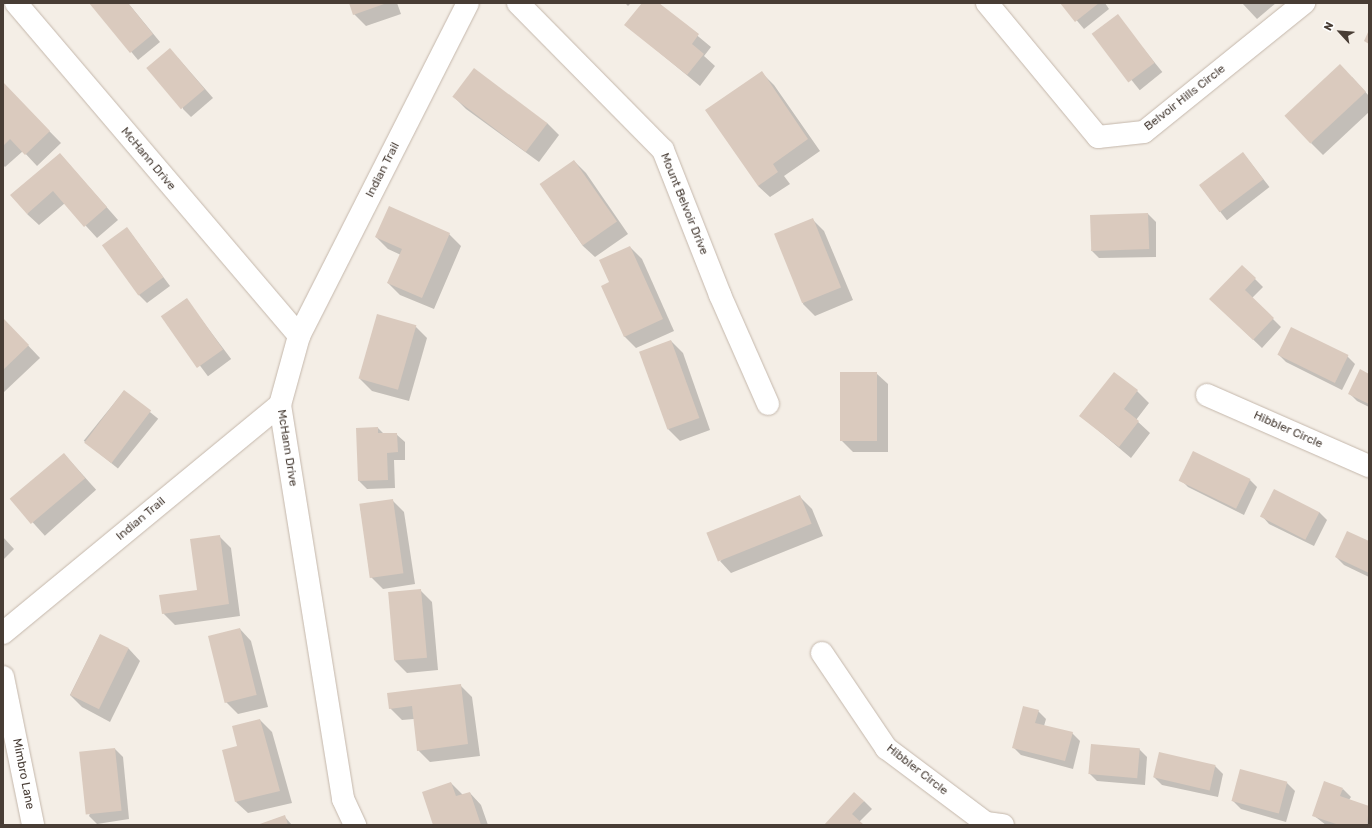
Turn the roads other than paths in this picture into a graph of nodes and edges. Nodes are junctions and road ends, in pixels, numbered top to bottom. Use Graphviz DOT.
graph roads {
  1 [pos="16,3"];
  2 [pos="468,3"];
  3 [pos="518,3"];
  4 [pos="987,3"];
  5 [pos="1304,3"];
  6 [pos="299,336"];
  7 [pos="1207,395"];
  8 [pos="768,404"];
  9 [pos="280,405"];
  10 [pos="1369,466"];
  11 [pos="3,633"];
  12 [pos="822,654"];
  13 [pos="3,677"];
  14 [pos="33,825"];
  15 [pos="355,825"];
  16 [pos="1002,825"];
  1 -- 6 [label="street, McHann Drive"];
  2 -- 6 [label="street, Indian Trail"];
  3 -- 8 [label="street, Mount Belvoir Drive"];
  4 -- 5 [label="street, Belvoir Hills Circle"];
  6 -- 9 [label="street, McHann Drive"];
  7 -- 10 [label="street, Hibbler Circle"];
  9 -- 11 [label="street, Indian Trail"];
  9 -- 15 [label="street, McHann Drive"];
  12 -- 16 [label="street, Hibbler Circle"];
  13 -- 14 [label="street, Mimbro Lane"];
}
